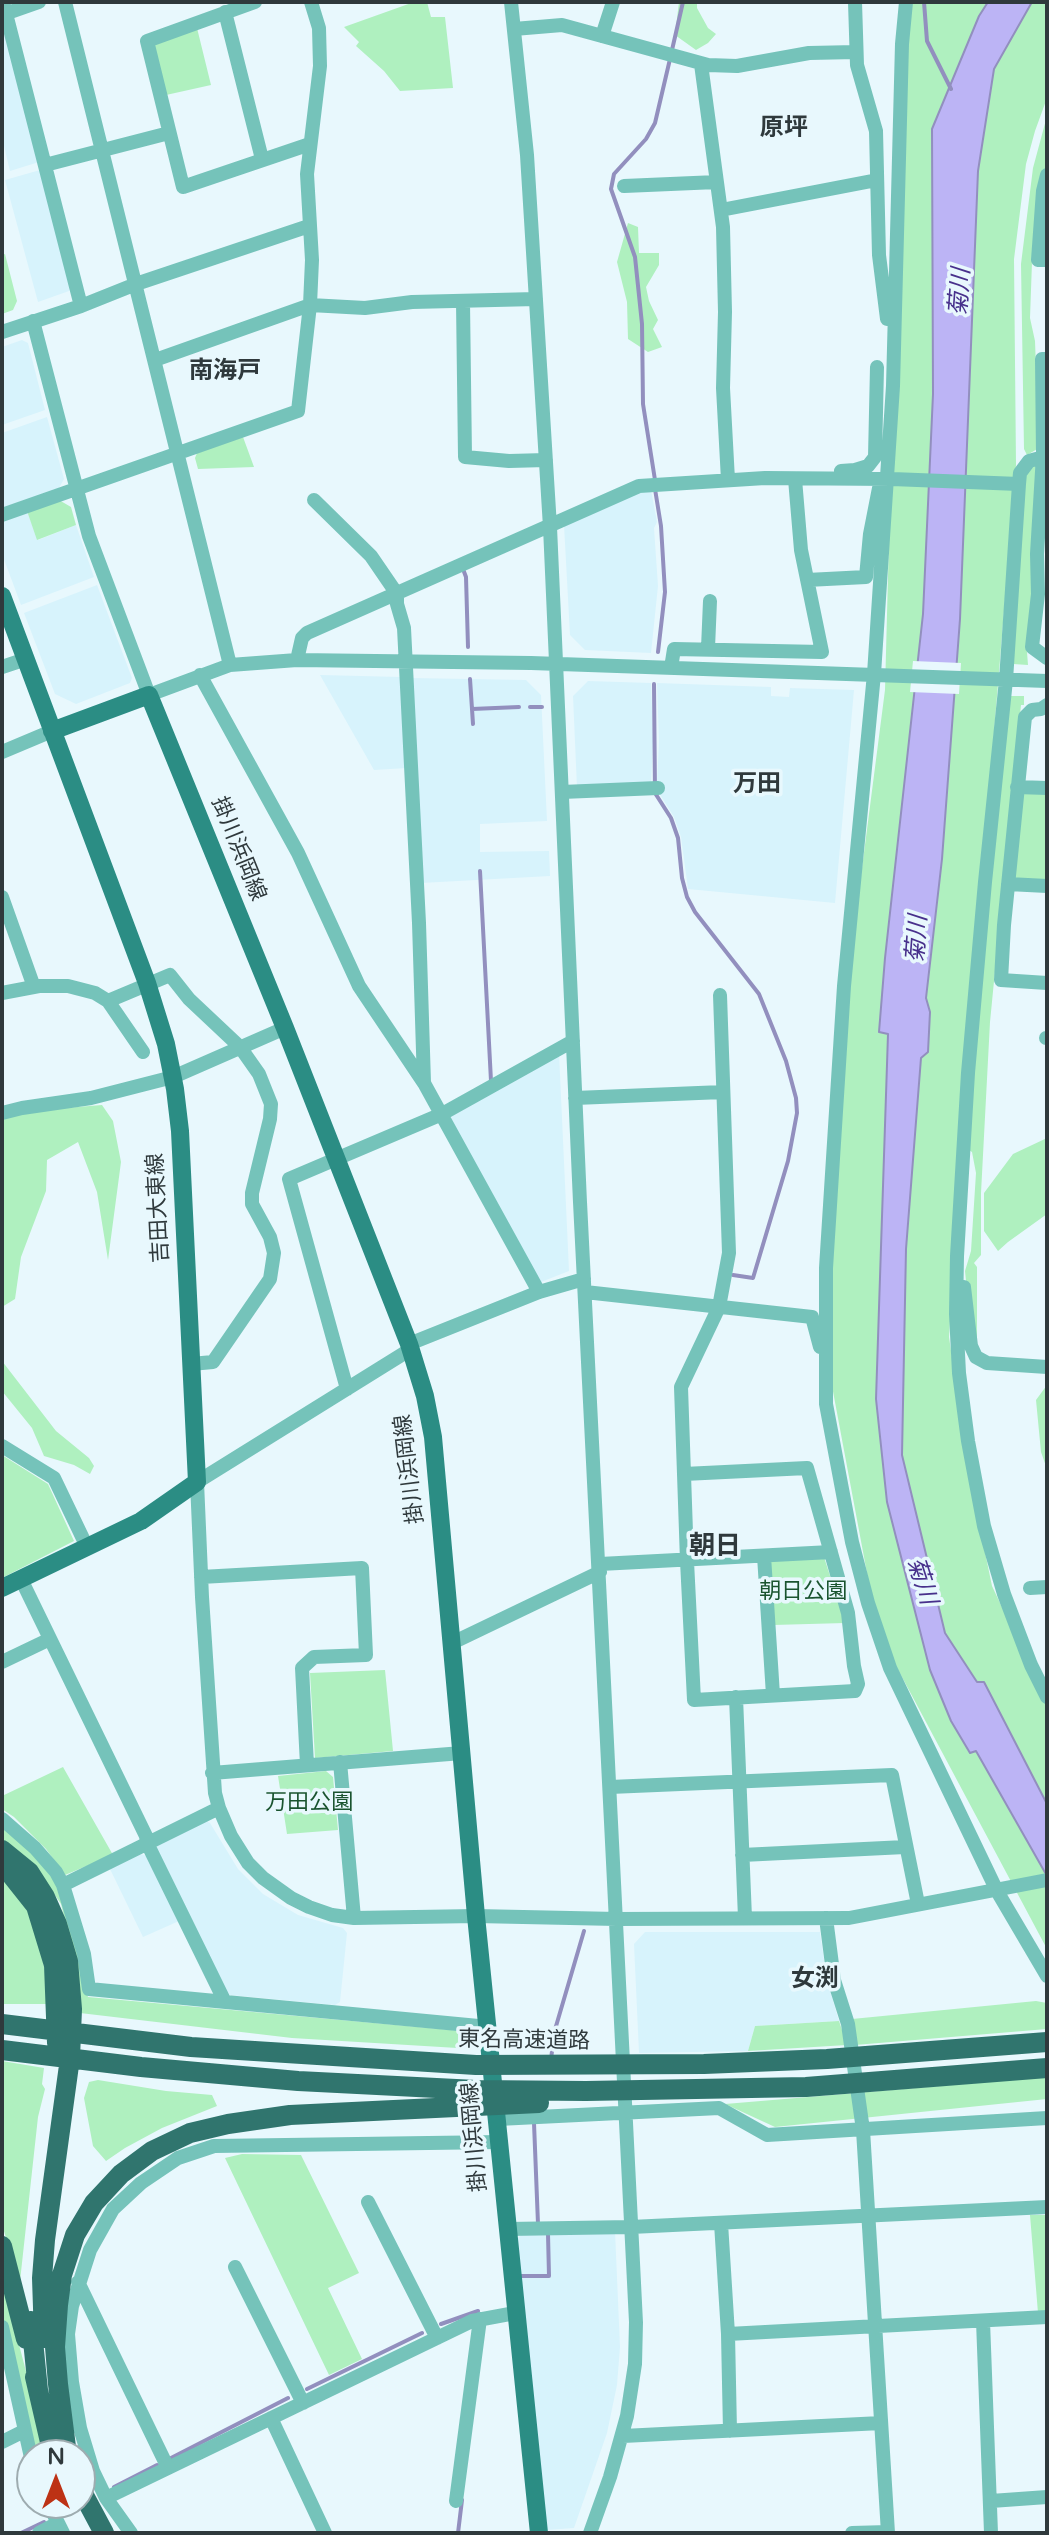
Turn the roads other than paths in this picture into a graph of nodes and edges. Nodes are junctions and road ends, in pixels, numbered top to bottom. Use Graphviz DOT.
graph roads {
  1 [pos="39,2"];
  2 [pos="65,2"];
  3 [pos="255,2"];
  4 [pos="311,2"];
  5 [pos="511,2"];
  6 [pos="613,2"];
  7 [pos="855,2"];
  8 [pos="906,2"];
  9 [pos="3,10"];
  10 [pos="225,12"];
  11 [pos="514,29"];
  12 [pos="602,36"];
  13 [pos="856,52"];
  14 [pos="701,64"];
  15 [pos="169,133"];
  16 [pos="310,144"];
  17 [pos="101,150"];
  18 [pos="262,159"];
  19 [pos="45,165"];
  20 [pos="1047,175"];
  21 [pos="877,180"];
  22 [pos="717,182"];
  23 [pos="624,186"];
  24 [pos="721,210"];
  25 [pos="309,226"];
  26 [pos="1047,260"];
  27 [pos="136,284"];
  28 [pos="536,299"];
  29 [pos="463,302"];
  30 [pos="310,305"];
  31 [pos="81,306"];
  32 [pos="33,321"];
  33 [pos="2,332"];
  34 [pos="1047,359"];
  35 [pos="155,360"];
  36 [pos="877,367"];
  37 [pos="893,367"];
  38 [pos="179,454"];
  39 [pos="1045,456"];
  40 [pos="546,460"];
  41 [pos="765,478"];
  42 [pos="795,479"];
  43 [pos="887,479"];
  44 [pos="728,480"];
  45 [pos="1016,484"];
  46 [pos="77,489"];
  47 [pos="314,500"];
  48 [pos="2,515"];
  49 [pos="550,527"];
  50 [pos="1042,554"];
  51 [pos="807,580"];
  52 [pos="397,594"];
  53 [pos="2,596"];
  54 [pos="710,601"];
  55 [pos="708,648"];
  56 [pos="1047,658"];
  57 [pos="26,659"];
  58 [pos="297,660"];
  59 [pos="406,661"];
  60 [pos="230,665"];
  61 [pos="557,665"];
  62 [pos="2,667"];
  63 [pos="668,668"];
  64 [pos="877,674"];
  65 [pos="200,675"];
  66 [pos="1004,680"];
  67 [pos="1047,681"];
  68 [pos="149,695"];
  69 [pos="1047,705"];
  70 [pos="52,731"];
  71 [pos="2,752"];
  72 [pos="1017,787"];
  73 [pos="655,788"];
  74 [pos="1047,788"];
  75 [pos="562,792"];
  76 [pos="1008,884"];
  77 [pos="1047,886"];
  78 [pos="2,897"];
  79 [pos="147,983"];
  80 [pos="1047,983"];
  81 [pos="34,987"];
  82 [pos="2,993"];
  83 [pos="720,995"];
  84 [pos="108,1001"];
  85 [pos="285,1028"];
  86 [pos="573,1041"];
  87 [pos="240,1047"];
  88 [pos="143,1052"];
  89 [pos="173,1077"];
  90 [pos="424,1083"];
  91 [pos="723,1092"];
  92 [pos="575,1098"];
  93 [pos="2,1113"];
  94 [pos="442,1114"];
  95 [pos="336,1160"];
  96 [pos="957,1256"];
  97 [pos="584,1286"];
  98 [pos="539,1292"];
  99 [pos="719,1307"];
  100 [pos="410,1347"];
  101 [pos="191,1364"];
  102 [pos="826,1367"];
  103 [pos="1047,1367"];
  104 [pos="347,1389"];
  105 [pos="2,1446"];
  106 [pos="684,1474"];
  107 [pos="197,1482"];
  108 [pos="87,1547"];
  109 [pos="831,1552"];
  110 [pos="992,1553"];
  111 [pos="764,1556"];
  112 [pos="687,1561"];
  113 [pos="600,1568"];
  114 [pos="201,1577"];
  115 [pos="21,1579"];
  116 [pos="1047,1587"];
  117 [pos="2,1588"];
  118 [pos="1030,1588"];
  119 [pos="50,1639"];
  120 [pos="452,1643"];
  121 [pos="2,1662"];
  122 [pos="1047,1675"];
  123 [pos="773,1695"];
  124 [pos="736,1697"];
  125 [pos="1047,1697"];
  126 [pos="462,1753"];
  127 [pos="340,1762"];
  128 [pos="307,1765"];
  129 [pos="212,1773"];
  130 [pos="739,1782"];
  131 [pos="610,1787"];
  132 [pos="219,1808"];
  133 [pos="2,1819"];
  134 [pos="147,1843"];
  135 [pos="905,1847"];
  136 [pos="2,1850"];
  137 [pos="742,1855"];
  138 [pos="2,1867"];
  139 [pos="1047,1880"];
  140 [pos="63,1885"];
  141 [pos="1000,1890"];
  142 [pos="918,1904"];
  143 [pos="476,1916"];
  144 [pos="354,1918"];
  145 [pos="745,1918"];
  146 [pos="826,1918"];
  147 [pos="617,1919"];
  148 [pos="1047,1976"];
  149 [pos="225,2002"];
  150 [pos="2,2022"];
  151 [pos="489,2027"];
  152 [pos="1047,2042"];
  153 [pos="12,2051"];
  154 [pos="1047,2068"];
  155 [pos="478,2097"];
  156 [pos="626,2113"];
  157 [pos="1047,2118"];
  158 [pos="498,2119"];
  159 [pos="863,2130"];
  160 [pos="500,2142"];
  161 [pos="368,2202"];
  162 [pos="1047,2207"];
  163 [pos="868,2217"];
  164 [pos="721,2223"];
  165 [pos="631,2227"];
  166 [pos="508,2229"];
  167 [pos="2,2246"];
  168 [pos="235,2267"];
  169 [pos="78,2282"];
  170 [pos="515,2313"];
  171 [pos="1047,2317"];
  172 [pos="480,2319"];
  173 [pos="983,2321"];
  174 [pos="2,2327"];
  175 [pos="875,2327"];
  176 [pos="728,2334"];
  177 [pos="437,2338"];
  178 [pos="5,2356"];
  179 [pos="38,2390"];
  180 [pos="303,2403"];
  181 [pos="271,2418"];
  182 [pos="881,2423"];
  183 [pos="24,2431"];
  184 [pos="730,2431"];
  185 [pos="623,2436"];
  186 [pos="26,2439"];
  187 [pos="49,2439"];
  188 [pos="63,2439"];
  189 [pos="65,2439"];
  190 [pos="2,2442"];
  191 [pos="168,2468"];
  192 [pos="1047,2497"];
  193 [pos="106,2498"];
  194 [pos="456,2501"];
  195 [pos="991,2501"];
  196 [pos="60,2528"];
  197 [pos="888,2532"];
  198 [pos="39,2533"];
  199 [pos="131,2533"];
  200 [pos="325,2533"];
  201 [pos="539,2533"];
  202 [pos="590,2533"];
  203 [pos="852,2533"];
  204 [pos="991,2533"];
  1 -- 9 [label="street"];
  2 -- 17 [label="street"];
  3 -- 10 [label="street"];
  4 -- 16 [label="street"];
  5 -- 11 [label="street"];
  6 -- 12 [label="street"];
  7 -- 13 [label="street"];
  8 -- 37 [label="street"];
  9 -- 19 [label="street"];
  10 -- 15 [label="street"];
  10 -- 18 [label="street"];
  11 -- 12 [label="street"];
  11 -- 28 [label="street"];
  12 -- 14 [label="street"];
  13 -- 14 [label="street"];
  13 -- 21 [label="street"];
  14 -- 22 [label="street"];
  15 -- 17 [label="street"];
  15 -- 18 [label="street"];
  16 -- 18 [label="street"];
  16 -- 25 [label="street"];
  17 -- 19 [label="street"];
  17 -- 27 [label="street"];
  19 -- 31 [label="street"];
  20 -- 26 [label="street"];
  21 -- 24 [label="street"];
  21 -- 37 [label="street"];
  22 -- 23 [label="street"];
  22 -- 24 [label="street"];
  24 -- 44 [label="street"];
  25 -- 27 [label="street"];
  25 -- 30 [label="street"];
  27 -- 31 [label="street"];
  27 -- 35 [label="street"];
  28 -- 29 [label="street"];
  28 -- 40 [label="street"];
  29 -- 30 [label="street"];
  29 -- 40 [label="street"];
  30 -- 35 [label="street"];
  30 -- 38 [label="street"];
  31 -- 32 [label="street"];
  32 -- 33 [label="street"];
  32 -- 46 [label="street"];
  34 -- 39 [label="street"];
  35 -- 38 [label="street"];
  36 -- 41 [label="street"];
  37 -- 43 [label="street"];
  38 -- 46 [label="street"];
  38 -- 60 [label="street"];
  39 -- 45 [label="street"];
  39 -- 50 [label="street"];
  40 -- 49 [label="street"];
  41 -- 42 [label="street"];
  41 -- 44 [label="street"];
  42 -- 43 [label="street"];
  42 -- 51 [label="street"];
  43 -- 45 [label="street"];
  43 -- 51 [label="street"];
  43 -- 64 [label="street"];
  44 -- 49 [label="street"];
  45 -- 66 [label="street"];
  46 -- 48 [label="street"];
  46 -- 68 [label="street"];
  47 -- 52 [label="street"];
  49 -- 52 [label="street"];
  49 -- 61 [label="street"];
  50 -- 56 [label="street"];
  51 -- 55 [label="street"];
  52 -- 58 [label="street"];
  52 -- 59 [label="street"];
  53 -- 57 [label="main road"];
  54 -- 55 [label="street"];
  55 -- 63 [label="street"];
  57 -- 62 [label="street"];
  57 -- 70 [label="main road"];
  58 -- 59 [label="street"];
  58 -- 60 [label="street"];
  59 -- 61 [label="street"];
  59 -- 90 [label="street"];
  60 -- 65 [label="street"];
  61 -- 63 [label="street"];
  61 -- 75 [label="street"];
  63 -- 64 [label="street"];
  64 -- 66 [label="street"];
  64 -- 102 [label="street"];
  65 -- 68 [label="street"];
  65 -- 90 [label="street"];
  66 -- 67 [label="street"];
  66 -- 96 [label="street"];
  68 -- 70 [label="main road"];
  68 -- 85 [label="main road, 掛川浜岡線"];
  69 -- 72 [label="street"];
  70 -- 71 [label="street"];
  70 -- 79 [label="main road, 吉田大東線"];
  72 -- 74 [label="street"];
  72 -- 76 [label="street"];
  73 -- 75 [label="street"];
  75 -- 86 [label="street"];
  76 -- 77 [label="street"];
  76 -- 80 [label="street"];
  78 -- 81 [label="street"];
  79 -- 84 [label="street"];
  79 -- 87 [label="street"];
  79 -- 89 [label="main road, 吉田大東線"];
  81 -- 82 [label="street"];
  81 -- 84 [label="street"];
  83 -- 91 [label="street"];
  84 -- 88 [label="street"];
  85 -- 87 [label="street"];
  85 -- 95 [label="main road, 掛川浜岡線"];
  86 -- 92 [label="street"];
  86 -- 94 [label="street"];
  87 -- 89 [label="street"];
  87 -- 101 [label="street"];
  89 -- 93 [label="street"];
  89 -- 101 [label="main road, 吉田大東線"];
  90 -- 94 [label="street"];
  91 -- 92 [label="street"];
  91 -- 99 [label="street"];
  92 -- 97 [label="street"];
  94 -- 95 [label="street"];
  94 -- 98 [label="street"];
  95 -- 100 [label="main road, 掛川浜岡線"];
  95 -- 104 [label="street"];
  96 -- 103 [label="street"];
  96 -- 110 [label="street"];
  97 -- 98 [label="street"];
  97 -- 99 [label="street"];
  97 -- 113 [label="street"];
  98 -- 100 [label="street"];
  99 -- 102 [label="street"];
  99 -- 106 [label="street"];
  100 -- 104 [label="street"];
  100 -- 120 [label="main road, 掛川浜岡線"];
  101 -- 107 [label="main road, 吉田大東線"];
  102 -- 141 [label="street"];
  104 -- 107 [label="street"];
  105 -- 108 [label="street"];
  106 -- 109 [label="street"];
  106 -- 112 [label="street"];
  107 -- 108 [label="main road"];
  107 -- 114 [label="street"];
  108 -- 115 [label="main road"];
  109 -- 111 [label="street"];
  109 -- 123 [label="street"];
  110 -- 122 [label="street"];
  110 -- 125 [label="street"];
  111 -- 112 [label="street"];
  111 -- 123 [label="street"];
  112 -- 113 [label="street"];
  112 -- 124 [label="street"];
  113 -- 120 [label="street"];
  113 -- 131 [label="street"];
  114 -- 128 [label="street"];
  114 -- 129 [label="street"];
  115 -- 117 [label="main road"];
  115 -- 119 [label="street"];
  116 -- 118 [label="street"];
  119 -- 121 [label="street"];
  119 -- 134 [label="street"];
  120 -- 126 [label="main road, 掛川浜岡線"];
  123 -- 124 [label="street"];
  124 -- 130 [label="street"];
  126 -- 127 [label="street"];
  126 -- 143 [label="main road, 掛川浜岡線"];
  127 -- 128 [label="street"];
  127 -- 144 [label="street"];
  128 -- 129 [label="street"];
  129 -- 132 [label="street"];
  130 -- 131 [label="street"];
  130 -- 135 [label="street"];
  130 -- 137 [label="street"];
  131 -- 147 [label="street"];
  132 -- 134 [label="street"];
  132 -- 144 [label="street"];
  133 -- 140 [label="street"];
  134 -- 140 [label="street"];
  134 -- 149 [label="street"];
  135 -- 137 [label="street"];
  135 -- 142 [label="street"];
  136 -- 188 [label="highway"];
  137 -- 145 [label="street"];
  138 -- 179 [label="highway"];
  139 -- 141 [label="street"];
  140 -- 149 [label="street"];
  141 -- 142 [label="street"];
  141 -- 148 [label="street"];
  142 -- 146 [label="street"];
  143 -- 144 [label="street"];
  143 -- 147 [label="street"];
  143 -- 151 [label="main road, 掛川浜岡線"];
  145 -- 146 [label="street"];
  145 -- 147 [label="street"];
  146 -- 159 [label="street"];
  147 -- 156 [label="street"];
  149 -- 151 [label="street"];
  150 -- 152 [label="highway, 東名高速道路"];
  151 -- 158 [label="main road, 掛川浜岡線"];
  153 -- 155 [label="highway"];
  154 -- 155 [label="highway"];
  155 -- 189 [label="highway"];
  156 -- 158 [label="street"];
  156 -- 159 [label="street"];
  156 -- 165 [label="street"];
  157 -- 159 [label="street"];
  158 -- 160 [label="main road, 掛川浜岡線"];
  159 -- 163 [label="street"];
  160 -- 166 [label="main road, 掛川浜岡線"];
  160 -- 169 [label="street"];
  161 -- 177 [label="street"];
  162 -- 163 [label="street"];
  163 -- 164 [label="street"];
  163 -- 175 [label="street"];
  164 -- 165 [label="street"];
  164 -- 176 [label="street"];
  165 -- 166 [label="street"];
  165 -- 185 [label="street"];
  166 -- 170 [label="main road, 掛川浜岡線"];
  167 -- 179 [label="highway"];
  168 -- 180 [label="street"];
  169 -- 191 [label="street"];
  169 -- 193 [label="street"];
  170 -- 172 [label="street"];
  170 -- 201 [label="main road, 掛川浜岡線"];
  171 -- 173 [label="street"];
  172 -- 177 [label="street"];
  172 -- 194 [label="street"];
  173 -- 175 [label="street"];
  173 -- 195 [label="street"];
  174 -- 178 [label="street"];
  175 -- 176 [label="street"];
  175 -- 182 [label="street"];
  176 -- 184 [label="street"];
  177 -- 180 [label="street"];
  178 -- 183 [label="street"];
  179 -- 187 [label="highway"];
  180 -- 181 [label="street"];
  181 -- 191 [label="street"];
  181 -- 200 [label="street"];
  182 -- 184 [label="street"];
  182 -- 197 [label="street"];
  183 -- 186 [label="street"];
  183 -- 190 [label="street"];
  184 -- 185 [label="street"];
  185 -- 202 [label="street"];
  191 -- 193 [label="street"];
  192 -- 195 [label="street"];
  193 -- 199 [label="street"];
  195 -- 204 [label="street"];
  196 -- 198 [label="street"];
  197 -- 203 [label="street"];
}
